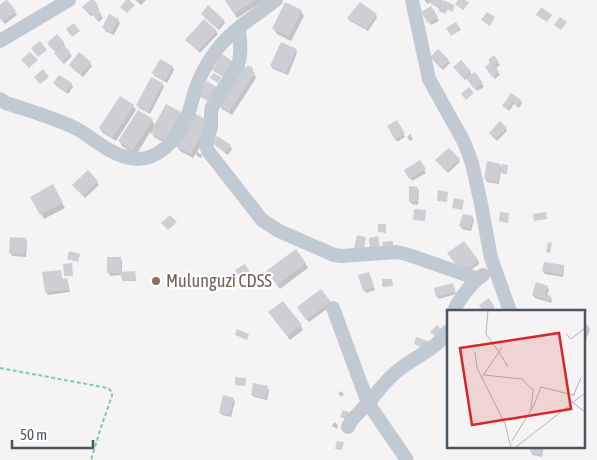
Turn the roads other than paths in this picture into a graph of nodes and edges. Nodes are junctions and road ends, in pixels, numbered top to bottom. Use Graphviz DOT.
graph roads {
  1 [pos="69,0"];
  2 [pos="276,0"];
  3 [pos="412,0"];
  4 [pos="239,29"];
  5 [pos="0,41"];
  6 [pos="0,99"];
  7 [pos="494,269"];
  8 [pos="478,279"];
  9 [pos="333,308"];
  10 [pos="455,310"];
  11 [pos="510,310"];
  12 [pos="447,332"];
  13 [pos="368,403"];
  14 [pos="348,427"];
  15 [pos="407,460"];
  1 -- 5 [label="street"];
  2 -- 4 [label="street"];
  3 -- 7 [label="street"];
  4 -- 6 [label="street"];
  4 -- 8 [label="street"];
  7 -- 8 [label="street"];
  7 -- 11 [label="street"];
  8 -- 10 [label="street"];
  9 -- 13 [label="street"];
  12 -- 13 [label="street"];
  13 -- 14 [label="street"];
  13 -- 15 [label="street"];
}
